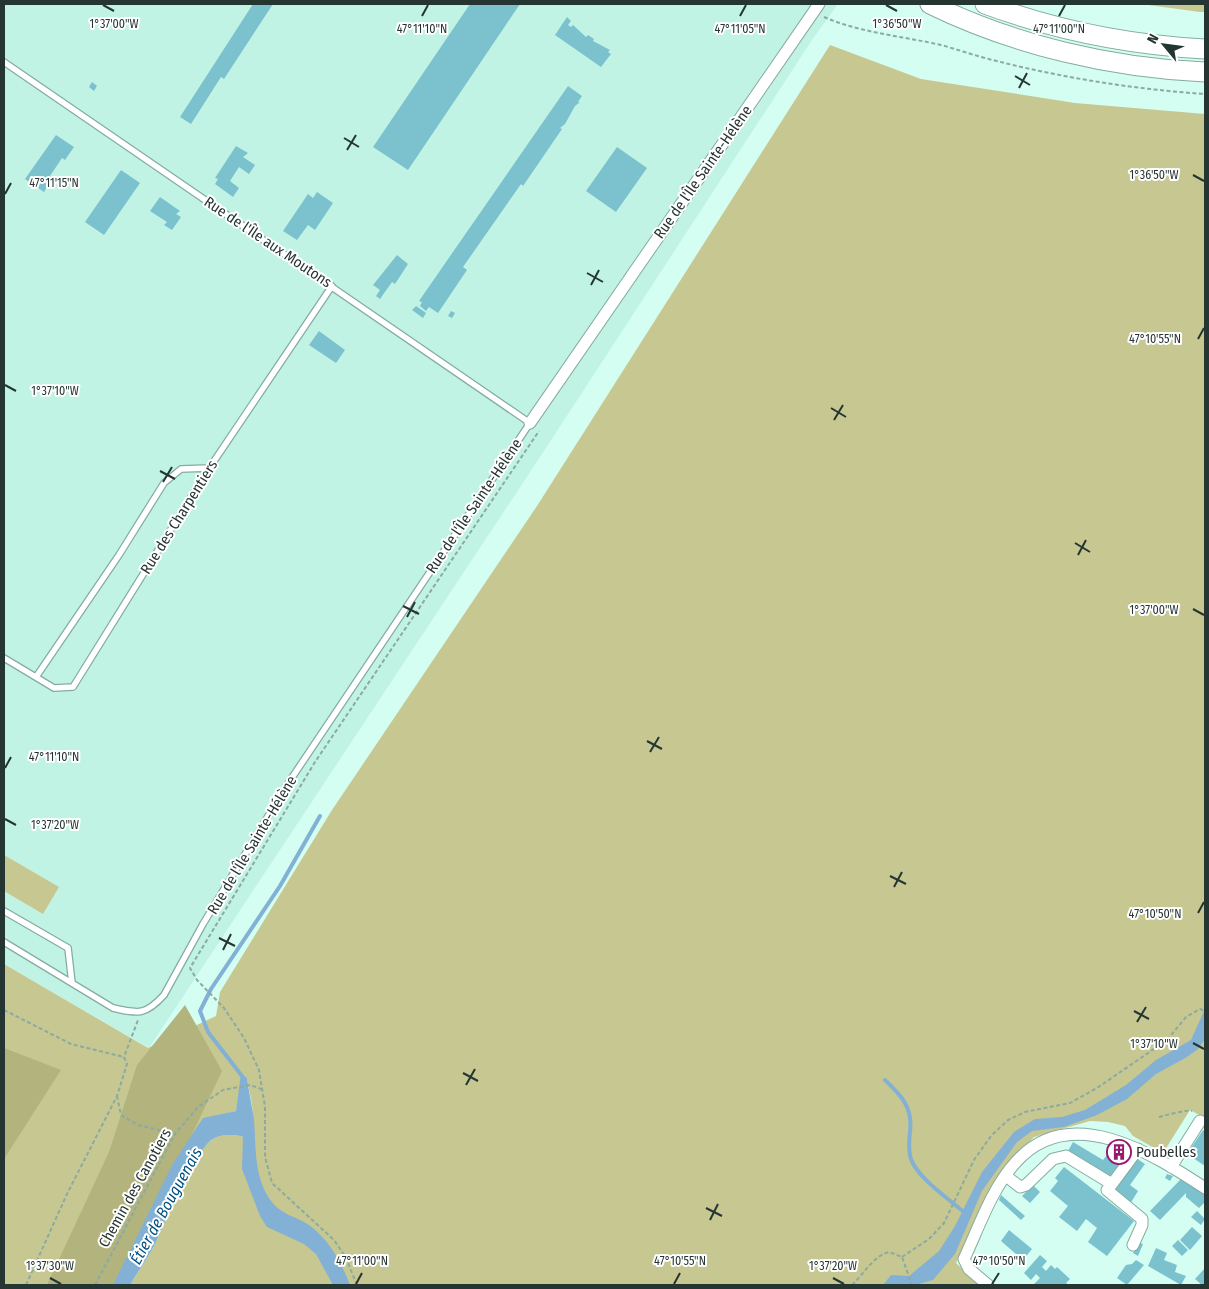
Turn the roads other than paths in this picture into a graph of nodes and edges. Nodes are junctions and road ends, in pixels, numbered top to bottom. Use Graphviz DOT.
graph roads {
  1 [pos="930,4"];
  2 [pos="985,4"];
  3 [pos="823,7"];
  4 [pos="1205,49"];
  5 [pos="4,62"];
  6 [pos="1205,72"];
  7 [pos="332,286"];
  8 [pos="530,423"];
  9 [pos="209,468"];
  10 [pos="4,658"];
  11 [pos="36,677"];
  12 [pos="4,910"];
  13 [pos="4,942"];
  14 [pos="72,983"];
  15 [pos="1200,1121"];
  16 [pos="1138,1149"];
  17 [pos="1171,1167"];
  18 [pos="1006,1176"];
  19 [pos="1112,1184"];
  20 [pos="1205,1188"];
  21 [pos="1133,1245"];
  22 [pos="988,1285"];
  1 -- 6 [label="highway"];
  2 -- 4 [label="highway"];
  3 -- 8 [label="street, Rue de l'Île Sainte-Hélène"];
  5 -- 7 [label="lane, Rue de l'Île aux Moutons"];
  7 -- 8 [label="lane, Rue de l'Île aux Moutons"];
  7 -- 9 [label="lane, Rue des Charpentiers"];
  8 -- 14 [label="lane, Rue de l'Île Sainte-Hélène"];
  9 -- 11 [label="lane"];
  9 -- 11 [label="lane, Rue des Charpentiers"];
  10 -- 11 [label="lane, Rue des Charpentiers"];
  12 -- 14 [label="lane"];
  13 -- 14 [label="lane"];
  15 -- 17 [label="street"];
  16 -- 17 [label="street"];
  16 -- 18 [label="street"];
  16 -- 19 [label="street"];
  17 -- 20 [label="street"];
  18 -- 19 [label="street"];
  18 -- 22 [label="street"];
  19 -- 21 [label="street"];
}
